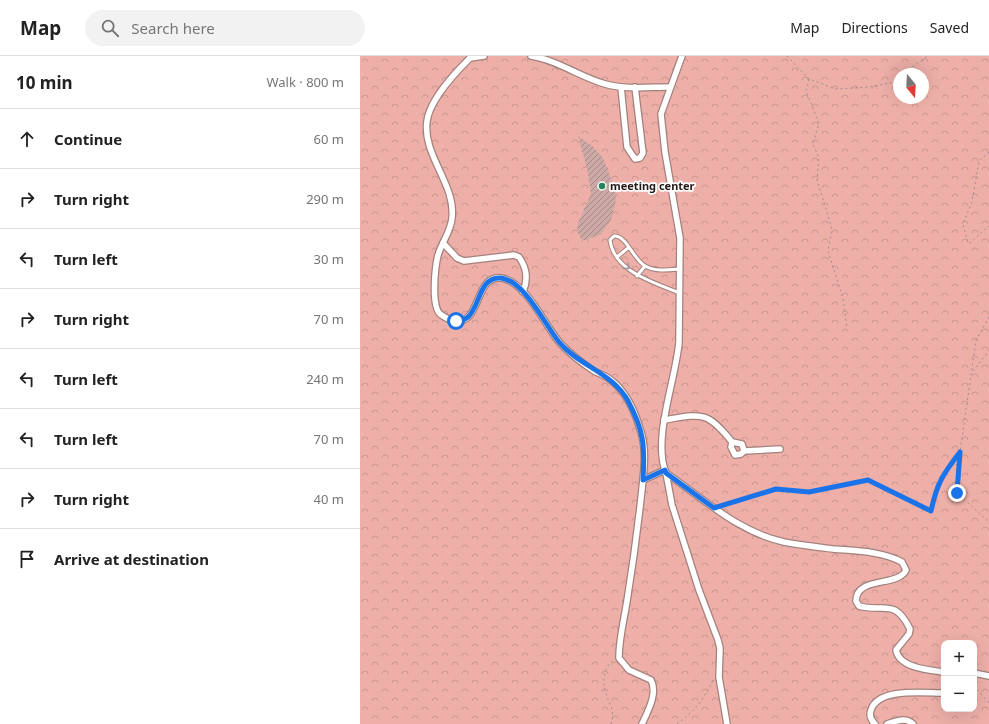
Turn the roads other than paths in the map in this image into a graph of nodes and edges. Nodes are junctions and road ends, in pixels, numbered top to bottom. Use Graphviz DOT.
graph roads {
  1 [pos="484,56"];
  2 [pos="530,56"];
  3 [pos="682,56"];
  4 [pos="470,57"];
  5 [pos="670,86"];
  6 [pos="621,87"];
  7 [pos="635,87"];
  8 [pos="443,243"];
  9 [pos="628,248"];
  10 [pos="617,257"];
  11 [pos="645,266"];
  12 [pos="680,269"];
  13 [pos="637,276"];
  14 [pos="523,292"];
  15 [pos="679,292"];
  16 [pos="664,420"];
  17 [pos="732,442"];
  18 [pos="780,448"];
  19 [pos="744,451"];
  20 [pos="665,472"];
  21 [pos="643,480"];
  22 [pos="941,672"];
  23 [pos="977,674"];
  24 [pos="989,676"];
  25 [pos="941,693"];
  26 [pos="642,724"];
  27 [pos="727,724"];
  28 [pos="875,724"];
  29 [pos="887,724"];
  30 [pos="913,724"];
  1 -- 4 [label="street"];
  2 -- 6 [label="street"];
  3 -- 5 [label="street"];
  4 -- 8 [label="street"];
  5 -- 7 [label="street"];
  5 -- 12 [label="street"];
  6 -- 7 [label="street"];
  6 -- 7 [label="street"];
  8 -- 14 [label="street"];
  8 -- 14 [label="street"];
  9 -- 10 [label="lane"];
  9 -- 10 [label="lane"];
  9 -- 11 [label="lane"];
  10 -- 13 [label="lane, one-way"];
  11 -- 12 [label="lane"];
  11 -- 13 [label="lane"];
  12 -- 15 [label="street"];
  13 -- 15 [label="lane"];
  14 -- 21 [label="street"];
  15 -- 16 [label="street"];
  16 -- 17 [label="street"];
  16 -- 20 [label="street"];
  17 -- 19 [label="street"];
  17 -- 19 [label="street"];
  18 -- 19 [label="street"];
  20 -- 21 [label="street"];
  20 -- 22 [label="street"];
  20 -- 27 [label="street"];
  21 -- 26 [label="street"];
  23 -- 24 [label="street"];
  25 -- 28 [label="street"];
  29 -- 30 [label="street"];
}
